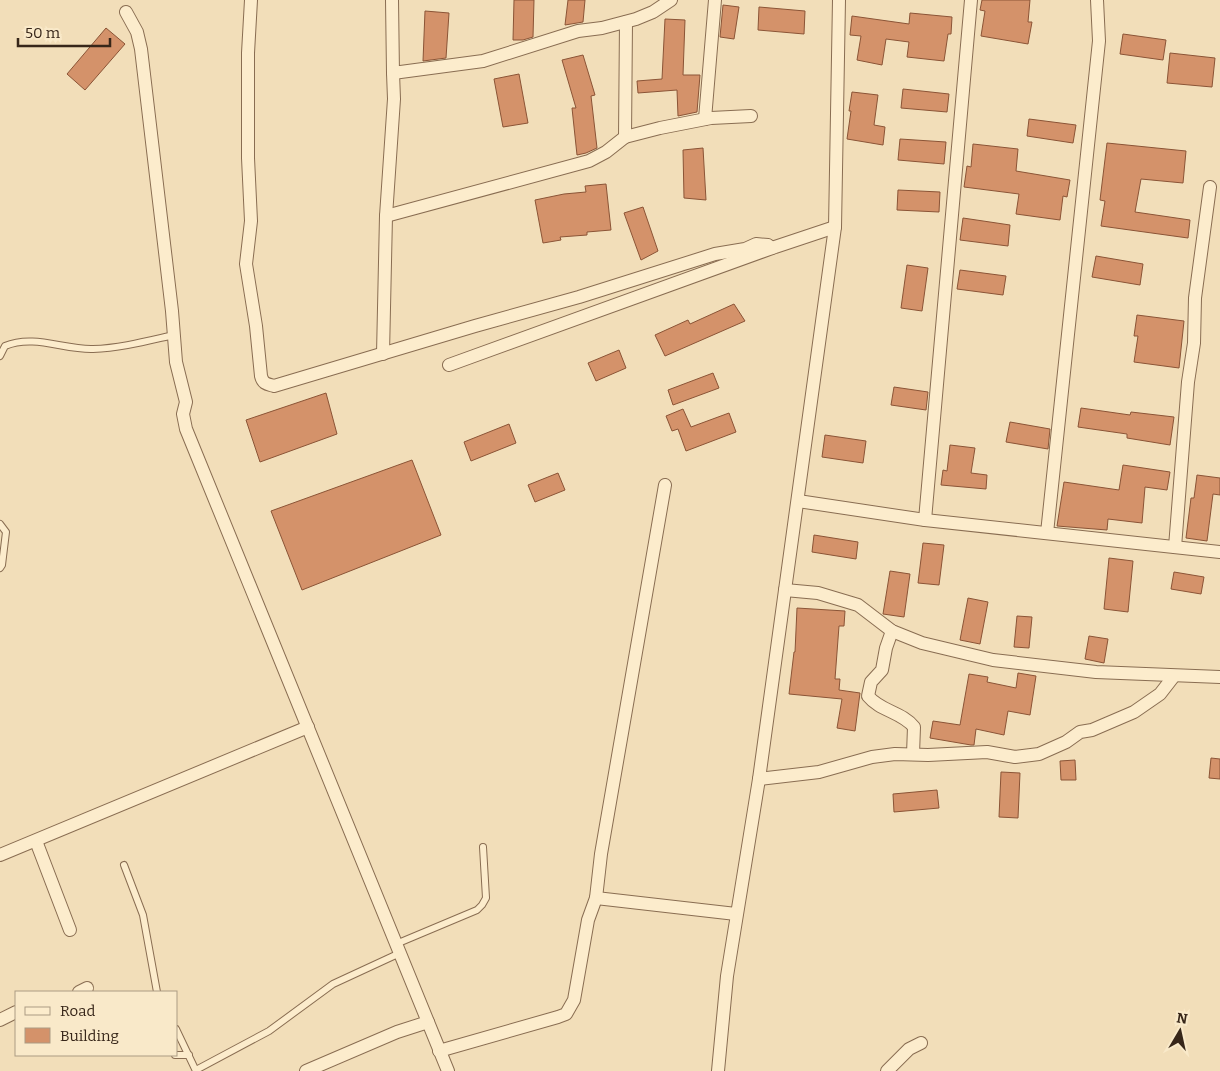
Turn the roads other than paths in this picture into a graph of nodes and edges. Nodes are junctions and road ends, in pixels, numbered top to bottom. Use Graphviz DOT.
graph roads {
  1 [pos="251,0"];
  2 [pos="392,0"];
  3 [pos="671,0"];
  4 [pos="714,0"];
  5 [pos="839,0"];
  6 [pos="971,0"];
  7 [pos="1097,0"];
  8 [pos="126,12"];
  9 [pos="626,22"];
  10 [pos="393,73"];
  11 [pos="750,116"];
  12 [pos="705,119"];
  13 [pos="625,138"];
  14 [pos="1210,186"];
  15 [pos="386,216"];
  16 [pos="835,227"];
  17 [pos="772,248"];
  18 [pos="174,336"];
  19 [pos="383,354"];
  20 [pos="0,356"];
  21 [pos="449,365"];
  22 [pos="665,485"];
  23 [pos="798,501"];
  24 [pos="925,520"];
  25 [pos="0,524"];
  26 [pos="1048,533"];
  27 [pos="1176,547"];
  28 [pos="1220,552"];
  29 [pos="0,568"];
  30 [pos="785,590"];
  31 [pos="892,631"];
  32 [pos="1174,676"];
  33 [pos="1220,677"];
  34 [pos="308,727"];
  35 [pos="913,754"];
  36 [pos="759,779"];
  37 [pos="36,841"];
  38 [pos="483,847"];
  39 [pos="0,855"];
  40 [pos="124,865"];
  41 [pos="596,898"];
  42 [pos="736,914"];
  43 [pos="70,930"];
  44 [pos="398,949"];
  45 [pos="156,991"];
  46 [pos="15,1012"];
  47 [pos="0,1020"];
  48 [pos="428,1022"];
  49 [pos="178,1033"];
  50 [pos="921,1043"];
  51 [pos="439,1051"];
  52 [pos="178,1055"];
  53 [pos="189,1055"];
  54 [pos="196,1070"];
  55 [pos="306,1071"];
  56 [pos="448,1071"];
  57 [pos="718,1071"];
  58 [pos="887,1071"];
  1 -- 19 [label="street"];
  2 -- 10 [label="street"];
  3 -- 9 [label="street"];
  4 -- 12 [label="street"];
  5 -- 16 [label="street"];
  6 -- 24 [label="street"];
  7 -- 26 [label="street"];
  8 -- 18 [label="street"];
  9 -- 10 [label="street"];
  9 -- 13 [label="street"];
  10 -- 15 [label="street"];
  11 -- 12 [label="street"];
  12 -- 13 [label="street"];
  13 -- 15 [label="street"];
  14 -- 27 [label="street"];
  15 -- 19 [label="street"];
  16 -- 17 [label="street"];
  16 -- 23 [label="street"];
  17 -- 19 [label="street"];
  17 -- 21 [label="street"];
  18 -- 20 [label="lane"];
  18 -- 34 [label="street"];
  22 -- 41 [label="street"];
  23 -- 24 [label="street"];
  23 -- 30 [label="street"];
  24 -- 26 [label="street"];
  25 -- 29 [label="lane"];
  26 -- 27 [label="street"];
  27 -- 28 [label="street"];
  30 -- 31 [label="street"];
  30 -- 36 [label="street"];
  31 -- 32 [label="street"];
  31 -- 35 [label="street"];
  32 -- 33 [label="street"];
  32 -- 35 [label="street"];
  34 -- 37 [label="street"];
  34 -- 44 [label="street"];
  35 -- 36 [label="street"];
  36 -- 42 [label="street"];
  37 -- 39 [label="street"];
  37 -- 43 [label="street"];
  38 -- 44 [label="lane"];
  40 -- 45 [label="lane"];
  41 -- 42 [label="street"];
  41 -- 51 [label="street"];
  42 -- 57 [label="street"];
  44 -- 48 [label="street"];
  44 -- 54 [label="lane"];
  46 -- 47 [label="street"];
  48 -- 51 [label="street"];
  48 -- 55 [label="street"];
  49 -- 53 [label="lane"];
  50 -- 58 [label="street"];
  51 -- 56 [label="street"];
  52 -- 53 [label="lane"];
  53 -- 54 [label="lane"];
}
